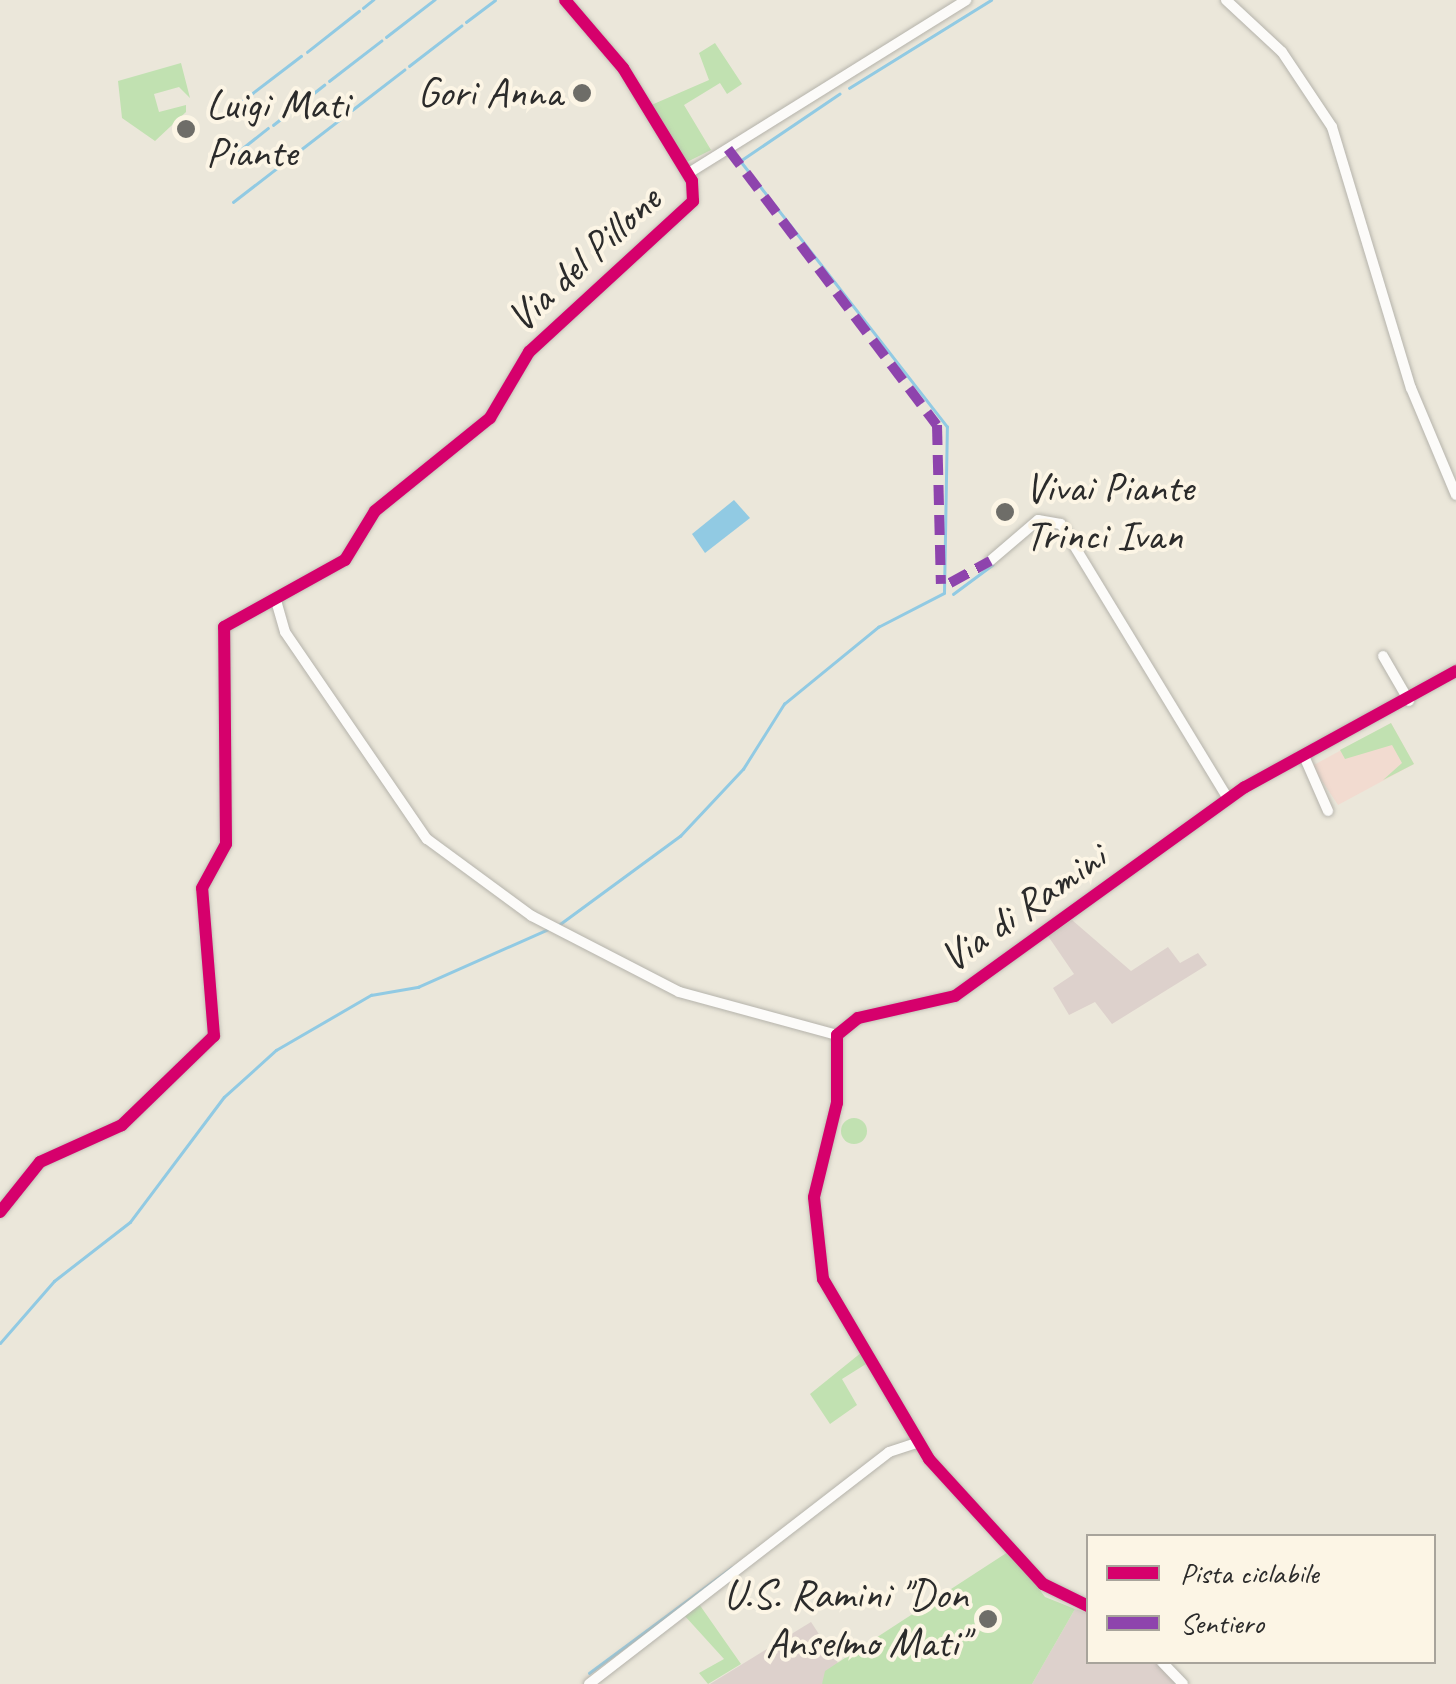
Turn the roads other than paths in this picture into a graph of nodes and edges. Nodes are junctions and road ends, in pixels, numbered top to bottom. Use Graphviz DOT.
graph roads {
  1 [pos="565,0"];
  2 [pos="966,0"];
  3 [pos="1226,0"];
  4 [pos="687,174"];
  5 [pos="1456,495"];
  6 [pos="990,561"];
  7 [pos="277,604"];
  8 [pos="1383,656"];
  9 [pos="1456,671"];
  10 [pos="1408,700"];
  11 [pos="1304,756"];
  12 [pos="1228,799"];
  13 [pos="1328,811"];
  14 [pos="837,1035"];
  15 [pos="0,1212"];
  16 [pos="916,1442"];
  17 [pos="1086,1605"];
  18 [pos="1164,1664"];
  19 [pos="589,1684"];
  20 [pos="1183,1684"];
  1 -- 4 [label="street"];
  2 -- 4 [label="street, Via del Pillone"];
  3 -- 5 [label="street"];
  4 -- 7 [label="street, Via del Pillone"];
  6 -- 12 [label="street"];
  7 -- 14 [label="street"];
  7 -- 15 [label="street, Via del Pillone"];
  8 -- 10 [label="street"];
  9 -- 10 [label="street, Via di Ramini"];
  10 -- 11 [label="street, Via di Ramini"];
  11 -- 12 [label="street, Via di Ramini"];
  11 -- 13 [label="street"];
  12 -- 14 [label="street, Via di Ramini"];
  14 -- 16 [label="street"];
  16 -- 17 [label="street"];
  16 -- 19 [label="street"];
  18 -- 20 [label="street"];
}
